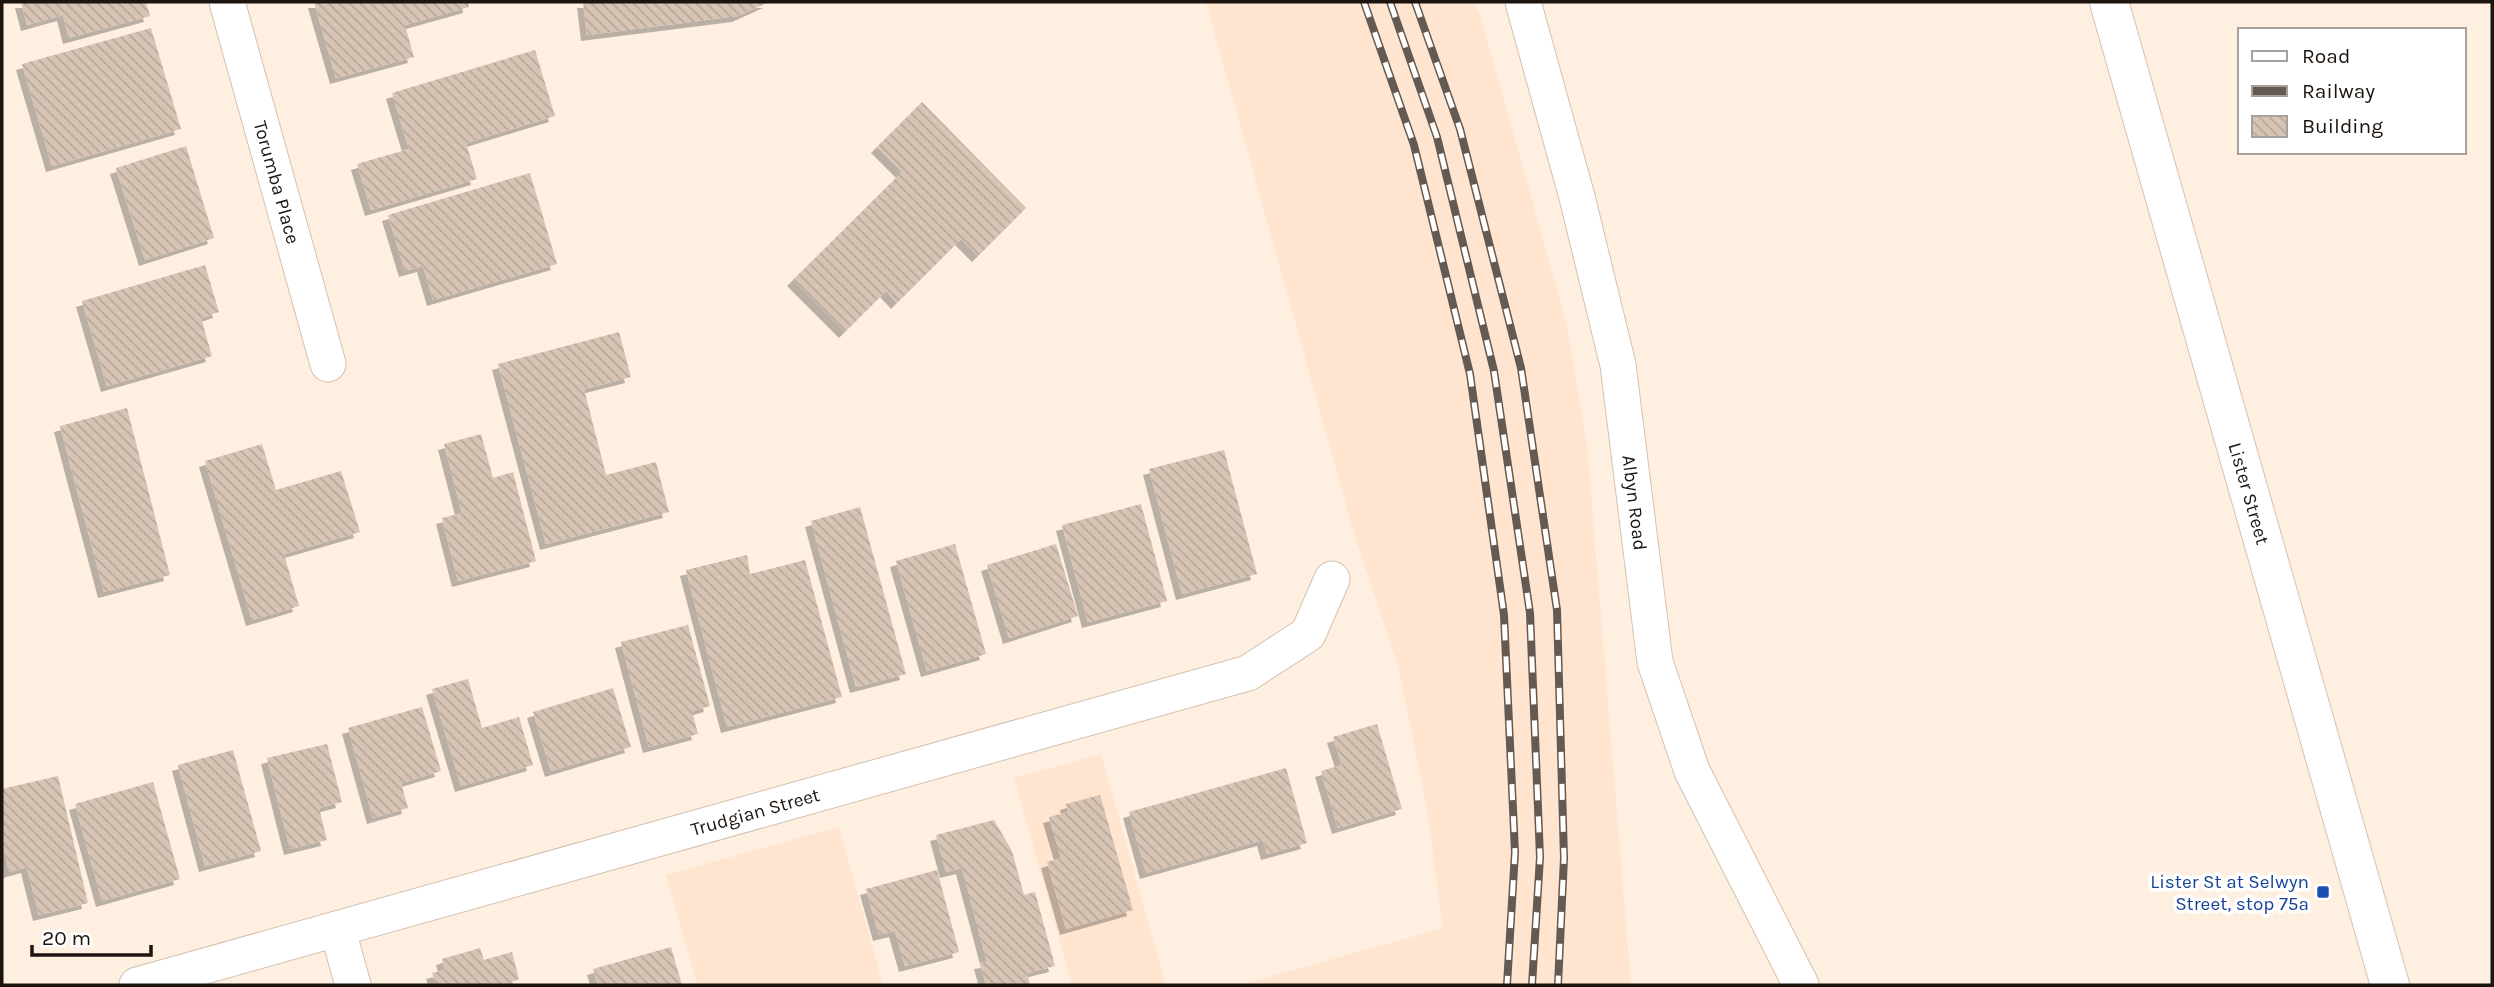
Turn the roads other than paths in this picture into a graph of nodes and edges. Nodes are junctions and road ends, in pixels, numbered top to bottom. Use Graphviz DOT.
graph roads {
  1 [pos="227,2"];
  2 [pos="1523,2"];
  3 [pos="2109,2"];
  4 [pos="328,364"];
  5 [pos="1332,579"];
  6 [pos="338,931"];
  7 [pos="137,985"];
  8 [pos="353,985"];
  9 [pos="1801,985"];
  10 [pos="2390,985"];
  1 -- 4 [label="street, Torumba Place"];
  2 -- 9 [label="street, Albyn Road"];
  3 -- 10 [label="street, Lister Street"];
  5 -- 6 [label="street, Trudgian Street"];
  6 -- 7 [label="street, Trudgian Street"];
  6 -- 8 [label="street"];
}
